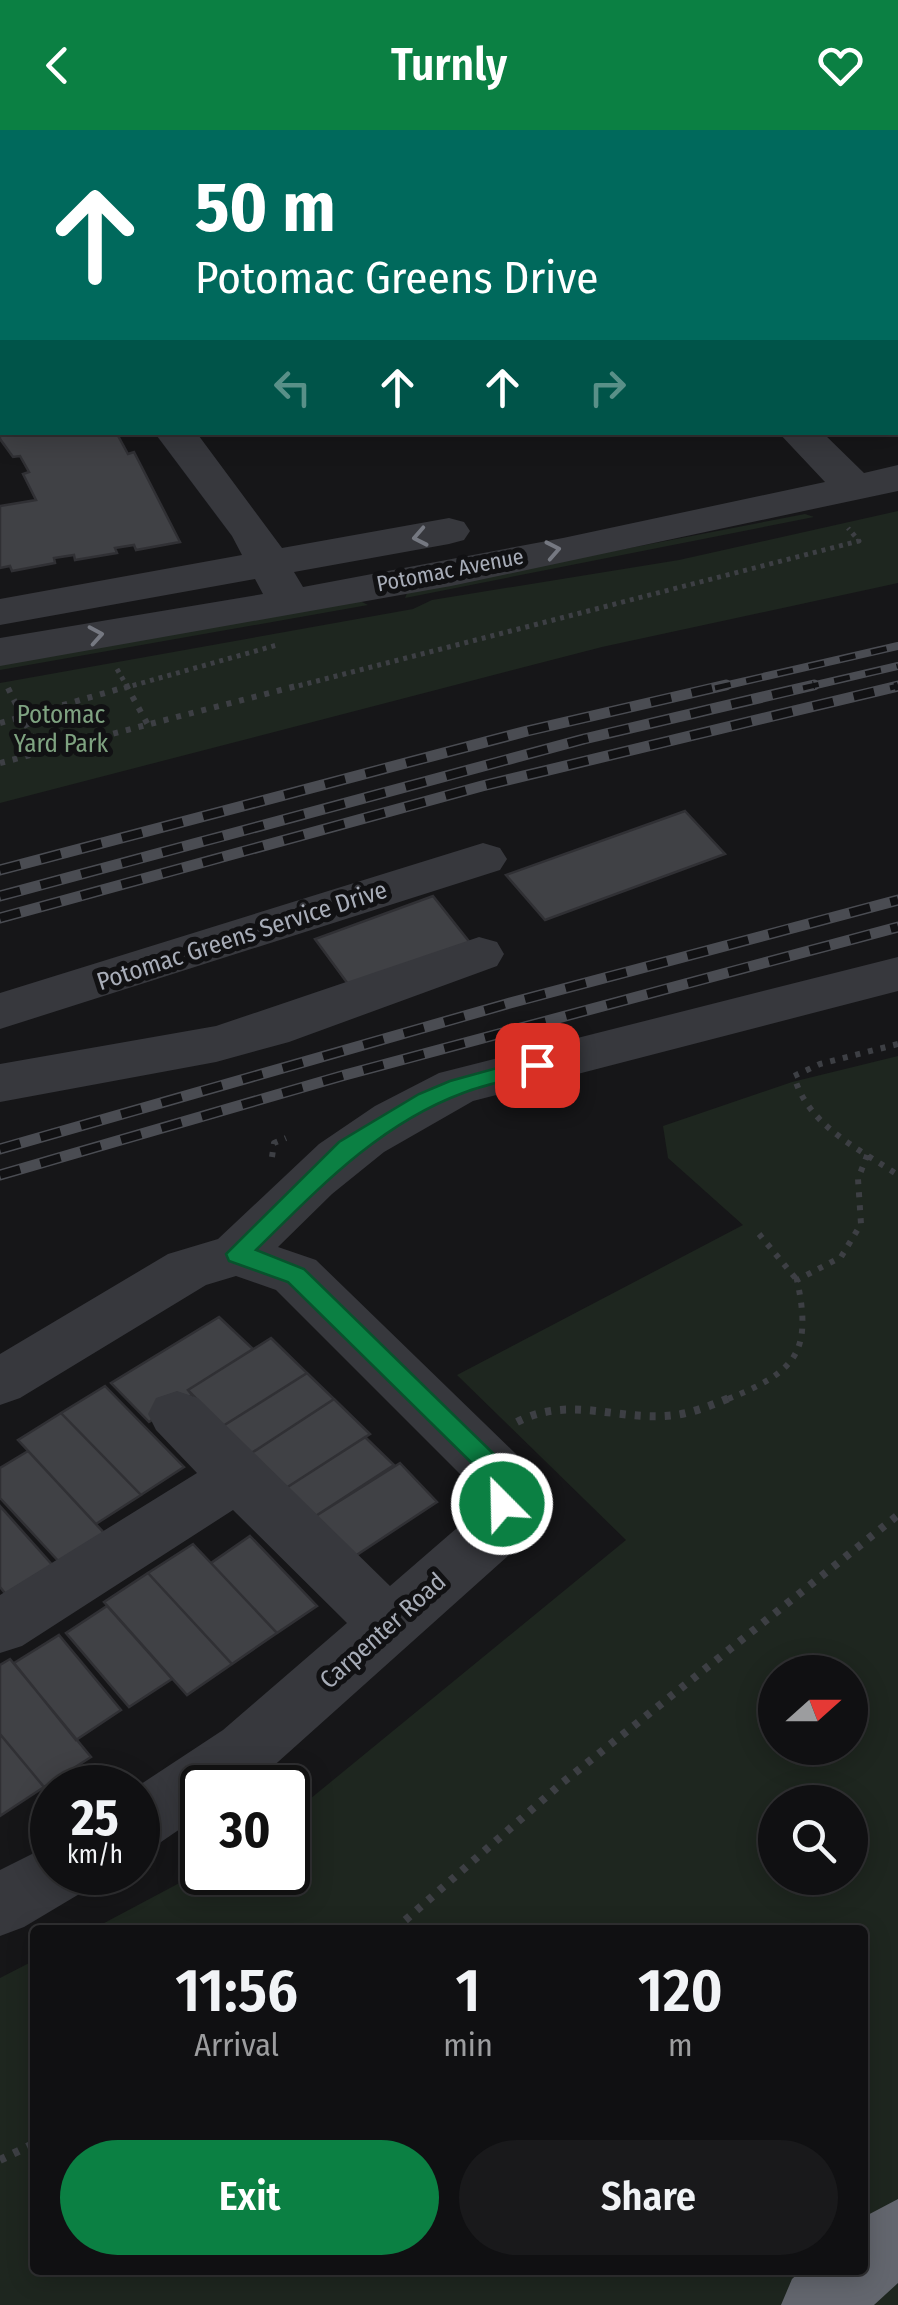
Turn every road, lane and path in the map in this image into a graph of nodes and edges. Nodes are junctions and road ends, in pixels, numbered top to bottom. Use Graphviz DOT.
graph roads {
  1 [pos="176,435"];
  2 [pos="898,440"];
  3 [pos="812,445"];
  4 [pos="898,478"];
  5 [pos="598,503"];
  6 [pos="848,504"];
  7 [pos="483,525"];
  8 [pos="283,603"];
  9 [pos="0,612"];
  10 [pos="112,659"];
  11 [pos="2,665"];
  12 [pos="127,687"];
  13 [pos="22,717"];
  14 [pos="0,723"];
  15 [pos="148,726"];
  16 [pos="40,753"];
  17 [pos="0,763"];
  18 [pos="484,859"];
  19 [pos="479,954"];
  20 [pos="898,974"];
  21 [pos="0,1011"];
  22 [pos="898,1044"];
  23 [pos="0,1083"];
  24 [pos="868,1152"];
  25 [pos="898,1175"];
  26 [pos="760,1234"];
  27 [pos="237,1254"];
  28 [pos="797,1280"];
  29 [pos="0,1382"];
  30 [pos="177,1414"];
  31 [pos="475,1451"];
  32 [pos="238,1477"];
  33 [pos="898,1515"];
  34 [pos="390,1626"];
  35 [pos="0,1628"];
  36 [pos="160,1806"];
  37 [pos="30,1888"];
  38 [pos="0,1906"];
  39 [pos="400,1925"];
  40 [pos="30,2145"];
  41 [pos="0,2160"];
  42 [pos="898,2234"];
  43 [pos="868,2261"];
  44 [pos="852,2275"];
  45 [pos="818,2305"];
  1 -- 8 [label="street"];
  2 -- 3 [label="street"];
  3 -- 5 [label="street"];
  3 -- 6 [label="street"];
  4 -- 6 [label="street, Potomac Avenue"];
  8 -- 6 [label="street, Potomac Avenue, one-way"];
  6 -- 15 [label="path"];
  7 -- 8 [label="street, Potomac Avenue, one-way"];
  8 -- 9 [label="street, Potomac Avenue"];
  11 -- 8 [label="street, Potomac Avenue, one-way"];
  8 -- 12 [label="path"];
  10 -- 12 [label="path"];
  11 -- 13 [label="path"];
  12 -- 13 [label="path"];
  12 -- 15 [label="path"];
  13 -- 14 [label="path"];
  13 -- 16 [label="path"];
  15 -- 16 [label="path"];
  16 -- 17 [label="path"];
  18 -- 21 [label="street, Potomac Greens Service Drive"];
  19 -- 23 [label="street"];
  20 -- 27 [label="street"];
  22 -- 24 [label="path"];
  24 -- 25 [label="path"];
  24 -- 28 [label="path"];
  26 -- 28 [label="path"];
  27 -- 29 [label="street"];
  27 -- 31 [label="street, Carpenter Road"];
  28 -- 31 [label="path"];
  30 -- 32 [label="street"];
  31 -- 34 [label="street, Carpenter Road"];
  32 -- 34 [label="street"];
  32 -- 35 [label="street"];
  33 -- 39 [label="path"];
  34 -- 36 [label="street, Carpenter Road"];
  37 -- 38 [label="street"];
  40 -- 41 [label="path"];
  42 -- 43 [label="highway"];
  44 -- 45 [label="highway"];
}
